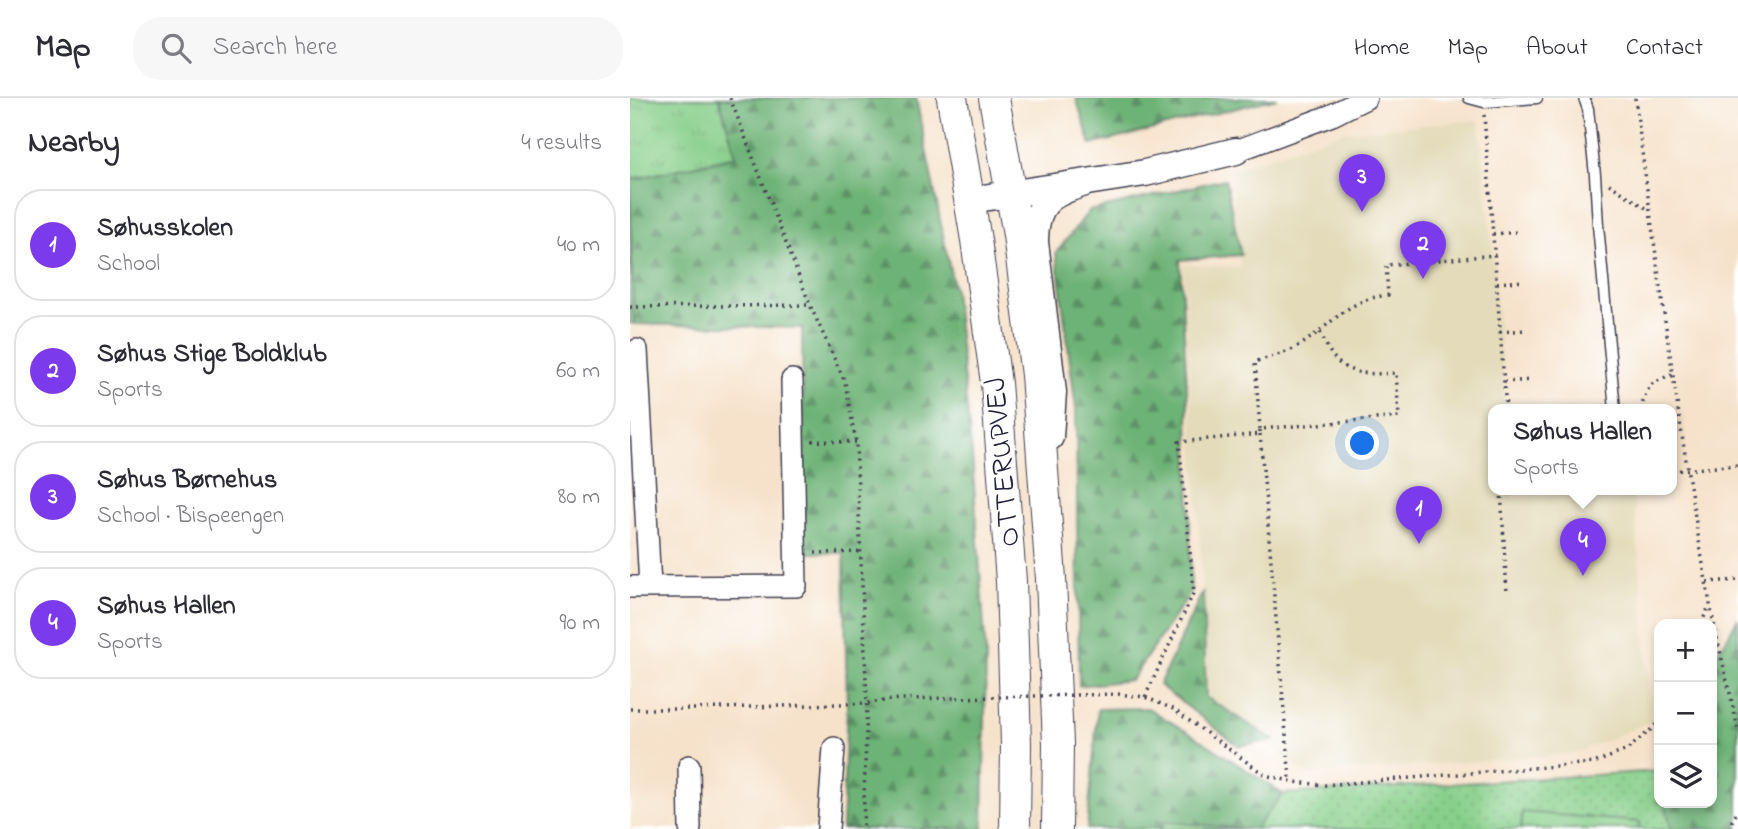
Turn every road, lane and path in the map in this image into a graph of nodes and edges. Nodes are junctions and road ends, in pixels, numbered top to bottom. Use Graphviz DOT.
graph roads {
  1 [pos="730,98"];
  2 [pos="952,98"];
  3 [pos="994,98"];
  4 [pos="1366,98"];
  5 [pos="1469,98"];
  6 [pos="1537,98"];
  7 [pos="1584,98"];
  8 [pos="1635,98"];
  9 [pos="1484,102"];
  10 [pos="1236,151"];
  11 [pos="1595,175"];
  12 [pos="1085,183"];
  13 [pos="1011,195"];
  14 [pos="970,200"];
  15 [pos="1649,211"];
  16 [pos="1518,232"];
  17 [pos="1493,234"];
  18 [pos="1494,255"];
  19 [pos="1523,281"];
  20 [pos="1497,283"];
  21 [pos="810,305"];
  22 [pos="630,307"];
  23 [pos="1319,330"];
  24 [pos="1525,330"];
  25 [pos="1500,332"];
  26 [pos="637,350"];
  27 [pos="1672,374"];
  28 [pos="792,380"];
  29 [pos="1531,380"];
  30 [pos="1504,382"];
  31 [pos="1506,404"];
  32 [pos="1614,404"];
  33 [pos="1643,404"];
  34 [pos="1260,431"];
  35 [pos="792,441"];
  36 [pos="856,442"];
  37 [pos="1738,465"];
  38 [pos="1688,470"];
  39 [pos="1677,471"];
  40 [pos="1501,495"];
  41 [pos="1045,512"];
  42 [pos="860,552"];
  43 [pos="796,554"];
  44 [pos="1738,580"];
  45 [pos="1707,582"];
  46 [pos="640,587"];
  47 [pos="1507,593"];
  48 [pos="1710,604"];
  49 [pos="1703,619"];
  50 [pos="1144,697"];
  51 [pos="867,703"];
  52 [pos="630,709"];
  53 [pos="1654,727"];
  54 [pos="1738,729"];
  55 [pos="834,748"];
  56 [pos="689,766"];
  57 [pos="1290,780"];
  58 [pos="1738,811"];
  59 [pos="690,829"];
  60 [pos="828,829"];
  61 [pos="863,829"];
  62 [pos="1015,829"];
  63 [pos="1056,829"];
  64 [pos="1731,829"];
  1 -- 21 [label="path"];
  2 -- 14 [label="main road, OTTERUPVEJ"];
  3 -- 13 [label="main road, OTTERUPVEJ"];
  4 -- 10 [label="street"];
  5 -- 9 [label="lane"];
  6 -- 9 [label="lane"];
  7 -- 11 [label="lane"];
  8 -- 15 [label="path"];
  9 -- 17 [label="path"];
  10 -- 12 [label="street"];
  11 -- 15 [label="path"];
  11 -- 32 [label="lane"];
  12 -- 13 [label="street"];
  12 -- 41 [label="street"];
  13 -- 14 [label="street"];
  13 -- 41 [label="main road, OTTERUPVEJ"];
  14 -- 62 [label="main road, OTTERUPVEJ"];
  15 -- 27 [label="path"];
  16 -- 17 [label="path"];
  17 -- 18 [label="path"];
  18 -- 20 [label="path"];
  18 -- 23 [label="path"];
  19 -- 20 [label="path"];
  20 -- 25 [label="path"];
  21 -- 22 [label="path"];
  21 -- 36 [label="path"];
  23 -- 34 [label="path"];
  23 -- 34 [label="path"];
  24 -- 25 [label="path"];
  25 -- 30 [label="path"];
  26 -- 46 [label="street"];
  27 -- 33 [label="path"];
  27 -- 38 [label="path"];
  28 -- 35 [label="street"];
  29 -- 30 [label="path"];
  30 -- 31 [label="path"];
  34 -- 50 [label="path"];
  34 -- 57 [label="path"];
  35 -- 36 [label="path"];
  35 -- 43 [label="street"];
  36 -- 42 [label="path"];
  37 -- 38 [label="path"];
  38 -- 39 [label="path"];
  38 -- 45 [label="path"];
  40 -- 47 [label="path"];
  41 -- 63 [label="main road, OTTERUPVEJ"];
  42 -- 43 [label="path"];
  42 -- 51 [label="path"];
  43 -- 46 [label="street"];
  44 -- 45 [label="path"];
  45 -- 48 [label="path"];
  48 -- 49 [label="path"];
  48 -- 54 [label="path"];
  50 -- 51 [label="path, bridge"];
  50 -- 57 [label="path"];
  51 -- 52 [label="path"];
  51 -- 61 [label="path"];
  53 -- 57 [label="path"];
  55 -- 60 [label="street"];
  56 -- 59 [label="street"];
  58 -- 64 [label="path"];
}
